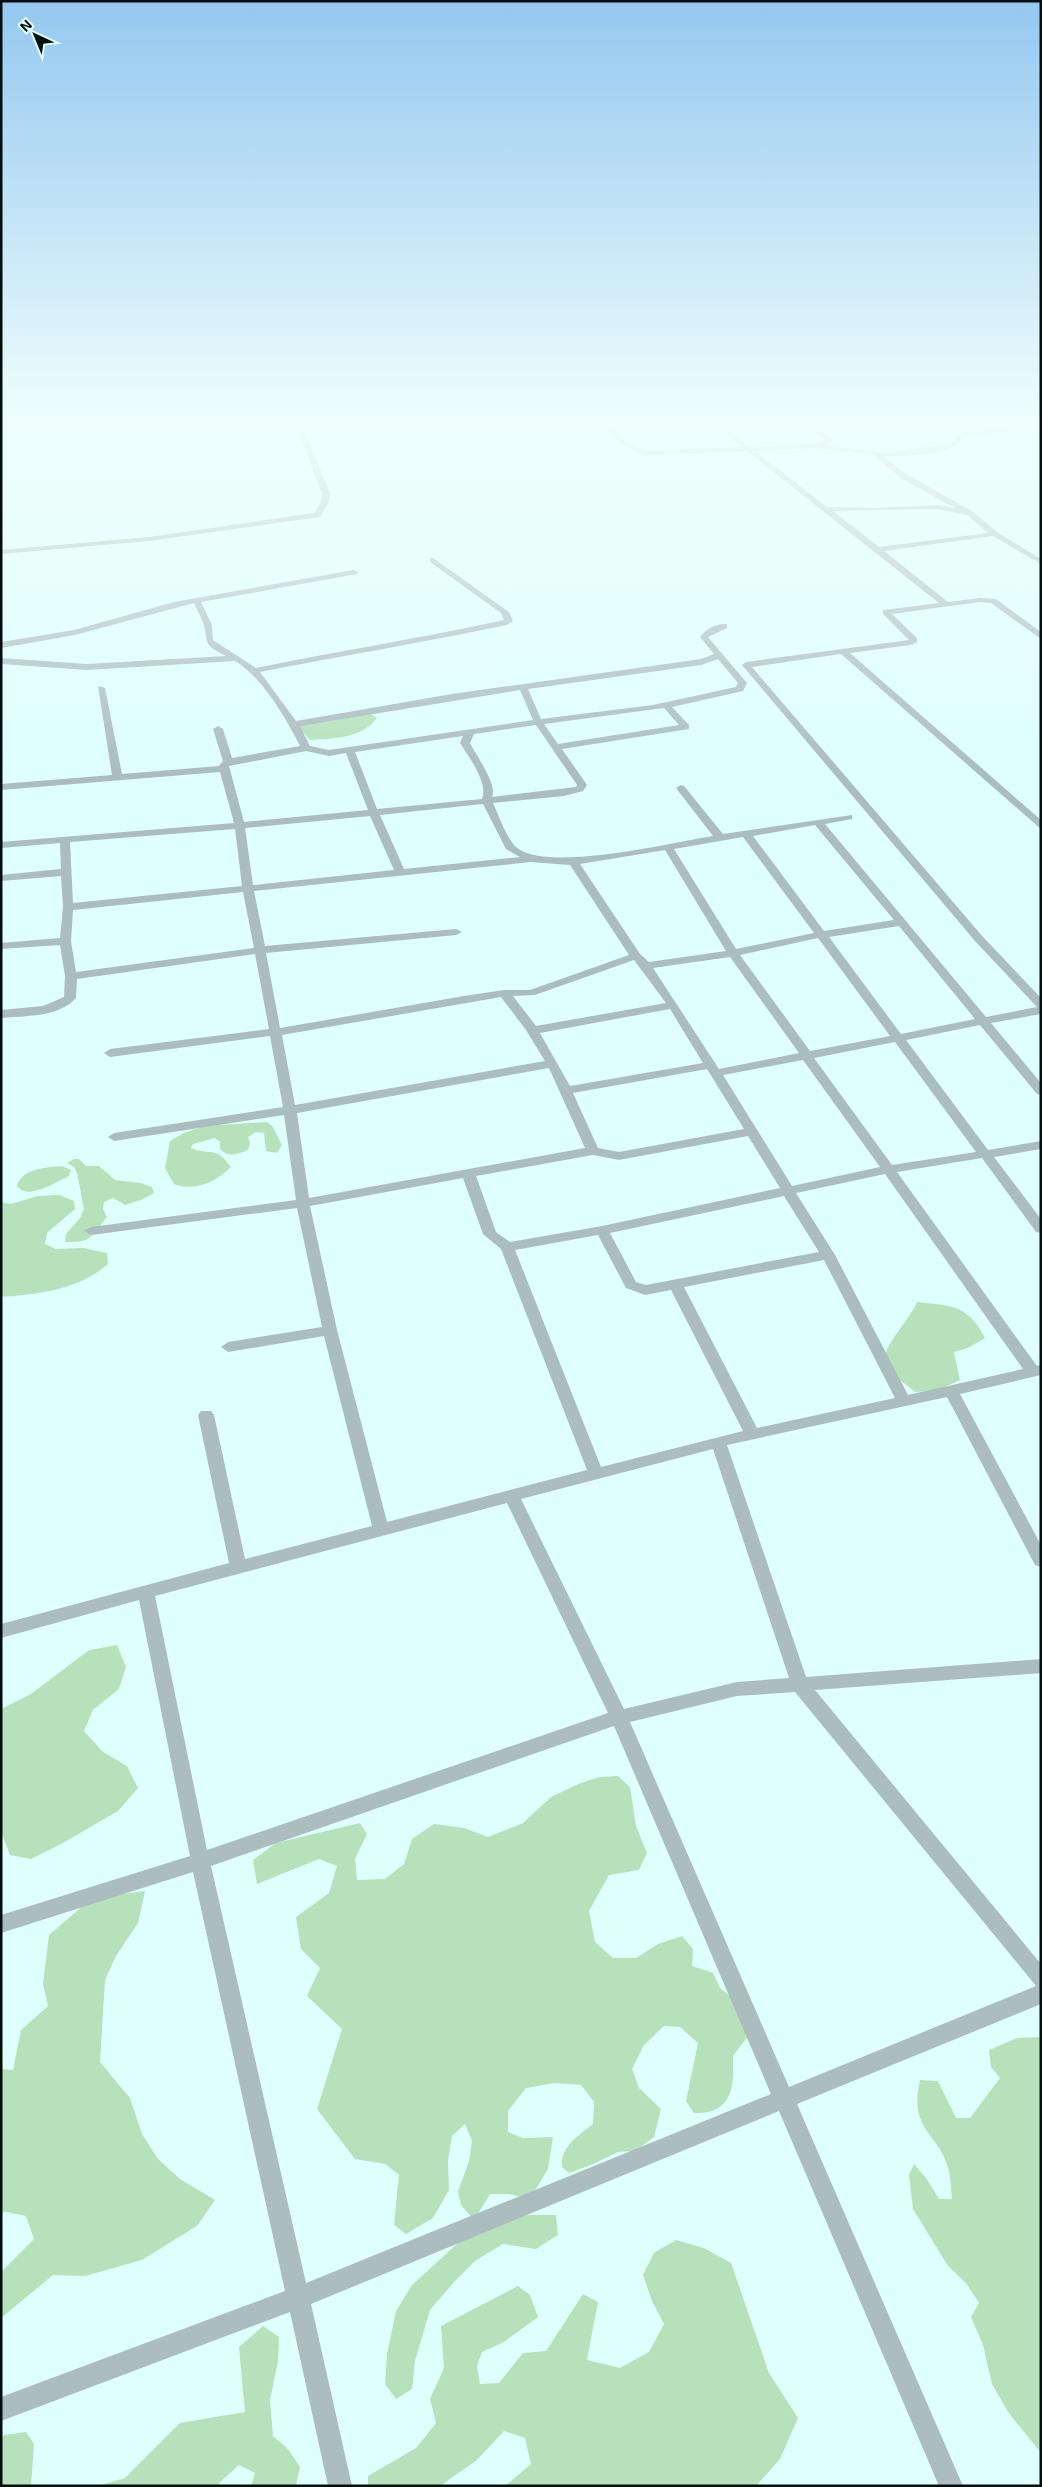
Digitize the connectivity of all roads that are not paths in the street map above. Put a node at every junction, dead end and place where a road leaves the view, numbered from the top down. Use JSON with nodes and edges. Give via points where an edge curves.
{"nodes":[{"id":1,"x":147,"y":539,"type":"edge"},
{"id":2,"x":863,"y":539,"type":"edge"},
{"id":3,"x":957,"y":539,"type":"edge"},
{"id":4,"x":1002,"y":539,"type":"edge"},
{"id":5,"x":877,"y":550,"type":"junction"},
{"id":6,"x":1,"y":552,"type":"edge"},
{"id":7,"x":433,"y":560,"type":"dead end"},
{"id":8,"x":1041,"y":562,"type":"edge"},
{"id":9,"x":354,"y":572,"type":"dead end"},
{"id":10,"x":197,"y":601,"type":"junction"},
{"id":11,"x":946,"y":604,"type":"junction"},
{"id":12,"x":724,"y":626,"type":"dead end"},
{"id":13,"x":1041,"y":636,"type":"edge"},
{"id":14,"x":1,"y":645,"type":"edge"},
{"id":15,"x":843,"y":652,"type":"junction"},
{"id":16,"x":719,"y":655,"type":"junction"},
{"id":17,"x":236,"y":658,"type":"junction"},
{"id":18,"x":1,"y":661,"type":"edge"},
{"id":19,"x":746,"y":665,"type":"junction"},
{"id":20,"x":729,"y":666,"type":"junction"},
{"id":21,"x":254,"y":671,"type":"junction"},
{"id":22,"x":523,"y":687,"type":"junction"},
{"id":23,"x":101,"y":688,"type":"dead end"},
{"id":24,"x":666,"y":705,"type":"junction"},
{"id":25,"x":538,"y":722,"type":"junction"},
{"id":26,"x":294,"y":724,"type":"junction"},
{"id":27,"x":218,"y":729,"type":"dead end"},
{"id":28,"x":469,"y":734,"type":"junction"},
{"id":29,"x":556,"y":747,"type":"junction"},
{"id":30,"x":306,"y":748,"type":"junction"},
{"id":31,"x":350,"y":751,"type":"junction"},
{"id":32,"x":226,"y":765,"type":"junction"},
{"id":33,"x":118,"y":779,"type":"junction"},
{"id":34,"x":1,"y":787,"type":"edge"},
{"id":35,"x":681,"y":788,"type":"dead end"},
{"id":36,"x":486,"y":800,"type":"junction"},
{"id":37,"x":374,"y":814,"type":"junction"},
{"id":38,"x":848,"y":817,"type":"dead end"},
{"id":39,"x":818,"y":822,"type":"junction"},
{"id":40,"x":240,"y":826,"type":"junction"},
{"id":41,"x":1041,"y":826,"type":"edge"},
{"id":42,"x":746,"y":834,"type":"junction"},
{"id":43,"x":720,"y":838,"type":"junction"},
{"id":44,"x":65,"y":841,"type":"junction"},
{"id":45,"x":1,"y":845,"type":"edge"},
{"id":46,"x":510,"y":847,"type":"junction"},
{"id":47,"x":668,"y":847,"type":"junction"},
{"id":48,"x":531,"y":859,"type":"junction"},
{"id":49,"x":502,"y":862,"type":"junction"},
{"id":50,"x":573,"y":862,"type":"junction"},
{"id":51,"x":67,"y":872,"type":"junction"},
{"id":52,"x":401,"y":873,"type":"junction"},
{"id":53,"x":1,"y":878,"type":"edge"},
{"id":54,"x":248,"y":888,"type":"junction"},
{"id":55,"x":68,"y":908,"type":"junction"},
{"id":56,"x":899,"y":923,"type":"junction"},
{"id":57,"x":456,"y":932,"type":"dead end"},
{"id":58,"x":819,"y":935,"type":"junction"},
{"id":59,"x":65,"y":941,"type":"junction"},
{"id":60,"x":1,"y":946,"type":"edge"},
{"id":61,"x":261,"y":950,"type":"junction"},
{"id":62,"x":733,"y":954,"type":"junction"},
{"id":63,"x":636,"y":956,"type":"junction"},
{"id":64,"x":646,"y":966,"type":"junction"},
{"id":65,"x":71,"y":976,"type":"junction"},
{"id":66,"x":504,"y":993,"type":"junction"},
{"id":67,"x":673,"y":1005,"type":"junction"},
{"id":68,"x":1041,"y":1005,"type":"edge"},
{"id":69,"x":1041,"y":1010,"type":"edge"},
{"id":70,"x":1,"y":1014,"type":"edge"},
{"id":71,"x":982,"y":1021,"type":"junction"},
{"id":72,"x":534,"y":1030,"type":"junction"},
{"id":73,"x":276,"y":1032,"type":"junction"},
{"id":74,"x":896,"y":1038,"type":"junction"},
{"id":75,"x":110,"y":1053,"type":"dead end"},
{"id":76,"x":806,"y":1056,"type":"junction"},
{"id":77,"x":551,"y":1064,"type":"junction"},
{"id":78,"x":714,"y":1069,"type":"junction"},
{"id":79,"x":567,"y":1090,"type":"junction"},
{"id":80,"x":1041,"y":1091,"type":"edge"},
{"id":81,"x":290,"y":1110,"type":"junction"},
{"id":82,"x":750,"y":1132,"type":"junction"},
{"id":83,"x":114,"y":1137,"type":"dead end"},
{"id":84,"x":1041,"y":1145,"type":"edge"},
{"id":85,"x":593,"y":1152,"type":"junction"},
{"id":86,"x":984,"y":1154,"type":"junction"},
{"id":87,"x":886,"y":1170,"type":"junction"},
{"id":88,"x":468,"y":1173,"type":"junction"},
{"id":89,"x":787,"y":1191,"type":"junction"},
{"id":90,"x":303,"y":1203,"type":"junction"},
{"id":91,"x":1041,"y":1229,"type":"edge"},
{"id":92,"x":602,"y":1230,"type":"junction"},
{"id":93,"x":91,"y":1231,"type":"dead end"},
{"id":94,"x":507,"y":1247,"type":"junction"},
{"id":95,"x":828,"y":1256,"type":"junction"},
{"id":96,"x":676,"y":1286,"type":"junction"},
{"id":97,"x":330,"y":1330,"type":"junction"},
{"id":98,"x":228,"y":1347,"type":"dead end"},
{"id":99,"x":1037,"y":1371,"type":"edge"},
{"id":100,"x":952,"y":1391,"type":"junction"},
{"id":101,"x":904,"y":1401,"type":"junction"},
{"id":102,"x":206,"y":1415,"type":"dead end"},
{"id":103,"x":753,"y":1434,"type":"junction"},
{"id":104,"x":718,"y":1442,"type":"junction"},
{"id":105,"x":596,"y":1473,"type":"junction"},
{"id":106,"x":512,"y":1496,"type":"junction"},
{"id":107,"x":381,"y":1529,"type":"junction"},
{"id":108,"x":1041,"y":1560,"type":"edge"},
{"id":109,"x":238,"y":1567,"type":"junction"},
{"id":110,"x":146,"y":1591,"type":"junction"},
{"id":111,"x":1,"y":1631,"type":"edge"},
{"id":112,"x":1038,"y":1669,"type":"edge"},
{"id":113,"x":800,"y":1685,"type":"junction"},
{"id":114,"x":619,"y":1717,"type":"junction"},
{"id":115,"x":200,"y":1862,"type":"junction"},
{"id":116,"x":1,"y":1924,"type":"edge"},
{"id":117,"x":1041,"y":1979,"type":"edge"},
{"id":118,"x":1041,"y":1994,"type":"edge"},
{"id":119,"x":784,"y":2097,"type":"junction"},
{"id":120,"x":297,"y":2298,"type":"junction"},
{"id":121,"x":1,"y":2409,"type":"edge"},
{"id":122,"x":340,"y":2486,"type":"edge"},
{"id":123,"x":951,"y":2486,"type":"edge"}],
"edges":[{"from":1,"to":6,"type":"street"},
{"from":2,"to":5,"type":"street"},
{"from":3,"to":5,"type":"street"},
{"from":4,"to":8,"type":"street"},
{"from":5,"to":11,"type":"street"},
{"from":7,"to":21,"type":"street","via":[[504,612],[509,621]]},
{"from":9,"to":10,"type":"street"},
{"from":10,"to":14,"type":"street","via":[[174,604],[75,632]]},
{"from":10,"to":17,"type":"street","via":[[208,625],[209,640]]},
{"from":11,"to":13,"type":"street","via":[[994,601]]},
{"from":11,"to":15,"type":"street","via":[[886,612],[914,640],[911,642]]},
{"from":12,"to":16,"type":"street","via":[[704,637]]},
{"from":15,"to":19,"type":"street"},
{"from":15,"to":41,"type":"street"},
{"from":16,"to":20,"type":"street"},
{"from":16,"to":22,"type":"street","via":[[701,662]]},
{"from":17,"to":18,"type":"street","via":[[87,667]]},
{"from":17,"to":21,"type":"street"},
{"from":19,"to":20,"type":"street"},
{"from":19,"to":68,"type":"street","via":[[979,939]]},
{"from":20,"to":24,"type":"street","via":[[743,684],[740,689]]},
{"from":21,"to":26,"type":"street"},
{"from":22,"to":25,"type":"street"},
{"from":22,"to":26,"type":"street"},
{"from":23,"to":33,"type":"street"},
{"from":24,"to":25,"type":"street"},
{"from":24,"to":29,"type":"street","via":[[686,727]]},
{"from":25,"to":28,"type":"street"},
{"from":25,"to":29,"type":"street"},
{"from":26,"to":30,"type":"street"},
{"from":27,"to":32,"type":"street"},
{"from":28,"to":31,"type":"street"},
{"from":28,"to":36,"type":"street","via":[[465,743],[486,781],[489,794]]},
{"from":29,"to":36,"type":"street","via":[[582,785],[580,789]]},
{"from":30,"to":31,"type":"street","via":[[329,753]]},
{"from":30,"to":32,"type":"street"},
{"from":31,"to":37,"type":"street"},
{"from":32,"to":33,"type":"street"},
{"from":32,"to":40,"type":"street"},
{"from":33,"to":34,"type":"street"},
{"from":35,"to":43,"type":"street"},
{"from":36,"to":37,"type":"street"},
{"from":36,"to":46,"type":"street"},
{"from":37,"to":40,"type":"street"},
{"from":37,"to":52,"type":"street"},
{"from":38,"to":39,"type":"street"},
{"from":39,"to":42,"type":"street"},
{"from":39,"to":56,"type":"street"},
{"from":40,"to":44,"type":"street"},
{"from":40,"to":54,"type":"street"},
{"from":42,"to":43,"type":"street"},
{"from":42,"to":58,"type":"street"},
{"from":43,"to":47,"type":"street"},
{"from":44,"to":45,"type":"street"},
{"from":44,"to":51,"type":"street"},
{"from":46,"to":48,"type":"street"},
{"from":46,"to":49,"type":"street"},
{"from":47,"to":50,"type":"street"},
{"from":47,"to":62,"type":"street"},
{"from":48,"to":49,"type":"street"},
{"from":48,"to":50,"type":"street"},
{"from":49,"to":52,"type":"street"},
{"from":50,"to":63,"type":"street"},
{"from":51,"to":53,"type":"street"},
{"from":51,"to":55,"type":"street"},
{"from":52,"to":54,"type":"street"},
{"from":54,"to":55,"type":"street"},
{"from":54,"to":61,"type":"street"},
{"from":55,"to":59,"type":"street"},
{"from":56,"to":58,"type":"street"},
{"from":56,"to":71,"type":"street"},
{"from":57,"to":61,"type":"street"},
{"from":58,"to":62,"type":"street"},
{"from":58,"to":74,"type":"street"},
{"from":59,"to":60,"type":"street"},
{"from":59,"to":65,"type":"street"},
{"from":61,"to":65,"type":"street"},
{"from":61,"to":73,"type":"street"},
{"from":62,"to":64,"type":"street"},
{"from":62,"to":76,"type":"street"},
{"from":63,"to":64,"type":"street"},
{"from":63,"to":66,"type":"street","via":[[531,993]]},
{"from":64,"to":67,"type":"street"},
{"from":65,"to":70,"type":"street","via":[[70,998],[61,1005]]},
{"from":66,"to":72,"type":"street"},
{"from":66,"to":73,"type":"street"},
{"from":67,"to":72,"type":"street"},
{"from":67,"to":78,"type":"street"},
{"from":69,"to":71,"type":"street"},
{"from":71,"to":74,"type":"street"},
{"from":71,"to":80,"type":"street"},
{"from":72,"to":77,"type":"street"},
{"from":73,"to":75,"type":"street"},
{"from":73,"to":81,"type":"street"},
{"from":74,"to":76,"type":"street"},
{"from":74,"to":86,"type":"street"},
{"from":76,"to":78,"type":"street"},
{"from":76,"to":87,"type":"street"},
{"from":77,"to":79,"type":"street"},
{"from":77,"to":81,"type":"street"},
{"from":78,"to":79,"type":"street"},
{"from":78,"to":82,"type":"street"},
{"from":79,"to":85,"type":"street"},
{"from":81,"to":83,"type":"street"},
{"from":81,"to":90,"type":"street"},
{"from":82,"to":85,"type":"street","via":[[619,1156]]},
{"from":82,"to":89,"type":"street"},
{"from":84,"to":86,"type":"street"},
{"from":85,"to":88,"type":"street"},
{"from":86,"to":87,"type":"street"},
{"from":86,"to":91,"type":"street"},
{"from":87,"to":89,"type":"street"},
{"from":87,"to":99,"type":"street"},
{"from":88,"to":90,"type":"street"},
{"from":88,"to":94,"type":"street","via":[[490,1234]]},
{"from":89,"to":92,"type":"street"},
{"from":89,"to":95,"type":"street"},
{"from":90,"to":93,"type":"street"},
{"from":90,"to":97,"type":"street"},
{"from":92,"to":94,"type":"street"},
{"from":92,"to":96,"type":"street","via":[[631,1285],[645,1290]]},
{"from":94,"to":105,"type":"street"},
{"from":95,"to":96,"type":"street"},
{"from":95,"to":101,"type":"street"},
{"from":96,"to":103,"type":"street"},
{"from":97,"to":98,"type":"street"},
{"from":97,"to":107,"type":"street"},
{"from":99,"to":100,"type":"street"},
{"from":100,"to":101,"type":"street"},
{"from":100,"to":108,"type":"street"},
{"from":101,"to":103,"type":"street"},
{"from":102,"to":109,"type":"street"},
{"from":103,"to":104,"type":"street"},
{"from":104,"to":105,"type":"street"},
{"from":104,"to":113,"type":"street"},
{"from":105,"to":106,"type":"street"},
{"from":106,"to":107,"type":"street"},
{"from":106,"to":114,"type":"street"},
{"from":107,"to":109,"type":"street"},
{"from":109,"to":110,"type":"street"},
{"from":110,"to":111,"type":"street"},
{"from":110,"to":115,"type":"street"},
{"from":112,"to":113,"type":"street"},
{"from":113,"to":114,"type":"street","via":[[737,1689]]},
{"from":113,"to":117,"type":"street"},
{"from":114,"to":115,"type":"street"},
{"from":114,"to":119,"type":"street"},
{"from":115,"to":116,"type":"street"},
{"from":115,"to":120,"type":"street"},
{"from":118,"to":119,"type":"street"},
{"from":119,"to":120,"type":"street"},
{"from":119,"to":123,"type":"street"},
{"from":120,"to":121,"type":"street"},
{"from":120,"to":122,"type":"street"}]}
